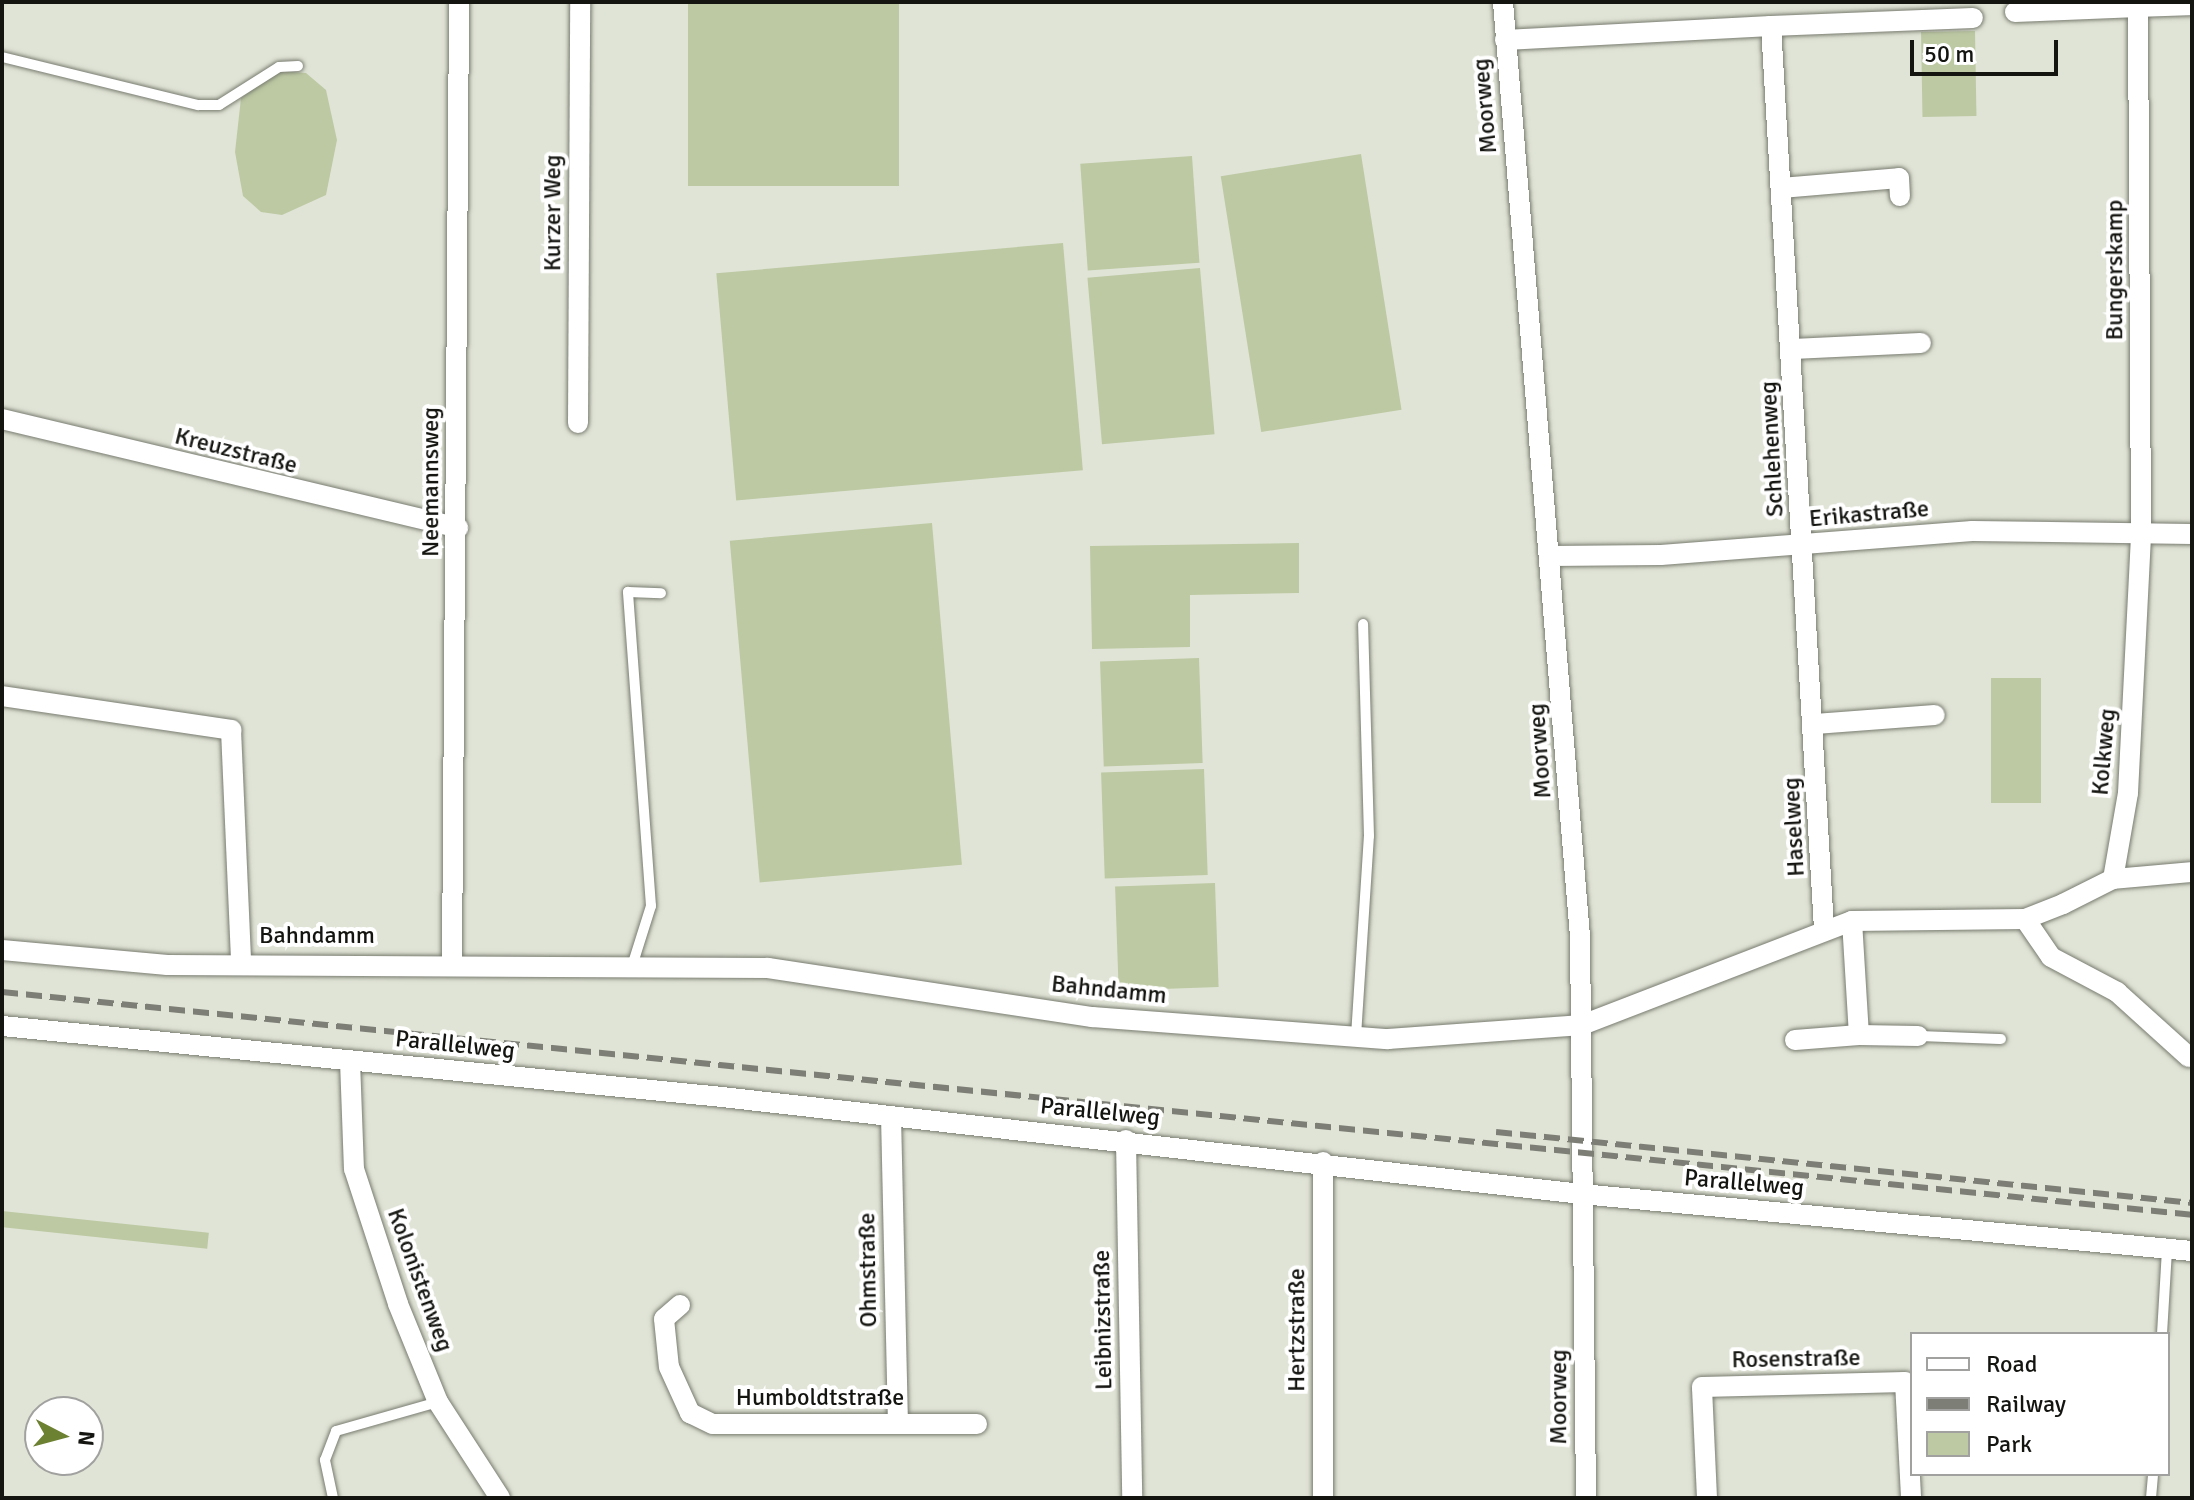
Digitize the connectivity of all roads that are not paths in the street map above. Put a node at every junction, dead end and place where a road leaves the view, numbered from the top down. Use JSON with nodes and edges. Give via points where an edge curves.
{"nodes":[{"id":1,"x":459,"y":2,"type":"edge"},
{"id":2,"x":580,"y":2,"type":"edge"},
{"id":3,"x":1503,"y":2,"type":"edge"},
{"id":4,"x":2192,"y":5,"type":"edge"},
{"id":5,"x":2138,"y":7,"type":"junction"},
{"id":6,"x":2015,"y":12,"type":"dead end"},
{"id":7,"x":1973,"y":18,"type":"dead end"},
{"id":8,"x":1771,"y":26,"type":"junction"},
{"id":9,"x":1505,"y":40,"type":"junction"},
{"id":10,"x":2,"y":57,"type":"edge"},
{"id":11,"x":298,"y":66,"type":"dead end"},
{"id":12,"x":1781,"y":188,"type":"junction"},
{"id":13,"x":1900,"y":196,"type":"dead end"},
{"id":14,"x":1921,"y":343,"type":"dead end"},
{"id":15,"x":1792,"y":349,"type":"junction"},
{"id":16,"x":2,"y":419,"type":"edge"},
{"id":17,"x":578,"y":423,"type":"dead end"},
{"id":18,"x":458,"y":528,"type":"junction"},
{"id":19,"x":2141,"y":532,"type":"junction"},
{"id":20,"x":2192,"y":534,"type":"edge"},
{"id":21,"x":1804,"y":546,"type":"junction"},
{"id":22,"x":1551,"y":556,"type":"junction"},
{"id":23,"x":661,"y":593,"type":"dead end"},
{"id":24,"x":1363,"y":624,"type":"dead end"},
{"id":25,"x":2,"y":696,"type":"edge"},
{"id":26,"x":1935,"y":715,"type":"dead end"},
{"id":27,"x":1815,"y":724,"type":"junction"},
{"id":28,"x":2192,"y":872,"type":"edge"},
{"id":29,"x":2113,"y":879,"type":"junction"},
{"id":30,"x":2025,"y":919,"type":"junction"},
{"id":31,"x":1852,"y":921,"type":"junction"},
{"id":32,"x":1824,"y":928,"type":"junction"},
{"id":33,"x":2,"y":950,"type":"edge"},
{"id":34,"x":241,"y":961,"type":"junction"},
{"id":35,"x":452,"y":963,"type":"junction"},
{"id":36,"x":633,"y":963,"type":"junction"},
{"id":37,"x":1582,"y":1025,"type":"junction"},
{"id":38,"x":2,"y":1026,"type":"edge"},
{"id":39,"x":1859,"y":1035,"type":"junction"},
{"id":40,"x":1356,"y":1036,"type":"junction"},
{"id":41,"x":1918,"y":1036,"type":"joint"},
{"id":42,"x":2001,"y":1039,"type":"dead end"},
{"id":43,"x":1795,"y":1040,"type":"dead end"},
{"id":44,"x":2189,"y":1057,"type":"dead end"},
{"id":45,"x":350,"y":1061,"type":"junction"},
{"id":46,"x":891,"y":1116,"type":"junction"},
{"id":47,"x":1126,"y":1140,"type":"junction"},
{"id":48,"x":1323,"y":1162,"type":"junction"},
{"id":49,"x":1581,"y":1194,"type":"junction"},
{"id":50,"x":2167,"y":1249,"type":"junction"},
{"id":51,"x":2192,"y":1251,"type":"edge"},
{"id":52,"x":680,"y":1305,"type":"dead end"},
{"id":53,"x":2162,"y":1332,"type":"edge"},
{"id":54,"x":438,"y":1402,"type":"junction"},
{"id":55,"x":898,"y":1423,"type":"junction"},
{"id":56,"x":977,"y":1424,"type":"dead end"},
{"id":57,"x":2153,"y":1476,"type":"edge"},
{"id":58,"x":333,"y":1498,"type":"edge"},
{"id":59,"x":500,"y":1498,"type":"edge"},
{"id":60,"x":1132,"y":1498,"type":"edge"},
{"id":61,"x":1323,"y":1498,"type":"edge"},
{"id":62,"x":1586,"y":1498,"type":"edge"},
{"id":63,"x":1707,"y":1498,"type":"edge"},
{"id":64,"x":1911,"y":1498,"type":"edge"},
{"id":65,"x":2151,"y":1498,"type":"edge"}],
"edges":[{"from":1,"to":18,"type":"street","name":"Neemannsweg"},
{"from":2,"to":17,"type":"street","name":"Kurzer Weg"},
{"from":3,"to":9,"type":"street","name":"Moorweg"},
{"from":4,"to":5,"type":"street"},
{"from":5,"to":6,"type":"street"},
{"from":5,"to":19,"type":"street","name":"Bungerskamp"},
{"from":7,"to":8,"type":"street"},
{"from":8,"to":9,"type":"street"},
{"from":8,"to":12,"type":"street","name":"Schlehenweg"},
{"from":9,"to":22,"type":"street","name":"Moorweg"},
{"from":10,"to":11,"type":"lane","via":[[198,105],[219,105],[279,67]]},
{"from":12,"to":13,"type":"street","via":[[1899,178]]},
{"from":12,"to":15,"type":"street","name":"Schlehenweg"},
{"from":14,"to":15,"type":"street","name":"Schlehenweg"},
{"from":15,"to":21,"type":"street","name":"Schlehenweg"},
{"from":16,"to":18,"type":"street","name":"Kreuzstraße"},
{"from":18,"to":35,"type":"street","name":"Neemannsweg"},
{"from":19,"to":20,"type":"street","name":"Erikastraße"},
{"from":19,"to":21,"type":"street","name":"Erikastraße","via":[[1972,531]]},
{"from":19,"to":29,"type":"street","name":"Kolkweg","via":[[2128,793]]},
{"from":21,"to":22,"type":"street","name":"Erikastraße"},
{"from":21,"to":27,"type":"street","name":"Haselweg"},
{"from":22,"to":37,"type":"street","name":"Moorweg"},
{"from":23,"to":36,"type":"lane","via":[[628,592],[651,906]]},
{"from":24,"to":40,"type":"lane","via":[[1369,836]]},
{"from":25,"to":34,"type":"street","via":[[231,730]]},
{"from":26,"to":27,"type":"street"},
{"from":27,"to":32,"type":"street","name":"Haselweg"},
{"from":28,"to":29,"type":"street"},
{"from":29,"to":30,"type":"street"},
{"from":30,"to":31,"type":"street"},
{"from":30,"to":44,"type":"street","via":[[2051,957],[2117,992]]},
{"from":31,"to":32,"type":"street"},
{"from":31,"to":39,"type":"street"},
{"from":32,"to":37,"type":"street"},
{"from":33,"to":34,"type":"street","name":"Bahndamm","via":[[167,965]]},
{"from":34,"to":35,"type":"street","name":"Bahndamm"},
{"from":35,"to":36,"type":"street","name":"Bahndamm"},
{"from":36,"to":40,"type":"street","name":"Bahndamm","via":[[768,968],[1092,1017]]},
{"from":37,"to":40,"type":"street","name":"Bahndamm"},
{"from":37,"to":49,"type":"street","name":"Moorweg"},
{"from":38,"to":45,"type":"street","name":"Parallelweg"},
{"from":39,"to":41,"type":"street"},
{"from":39,"to":43,"type":"street"},
{"from":41,"to":42,"type":"lane"},
{"from":45,"to":46,"type":"street","name":"Parallelweg"},
{"from":45,"to":54,"type":"street","name":"Kolonistenweg","via":[[354,1169]]},
{"from":46,"to":47,"type":"street","name":"Parallelweg"},
{"from":46,"to":55,"type":"street","name":"Ohmstraße"},
{"from":47,"to":48,"type":"street","name":"Parallelweg"},
{"from":47,"to":60,"type":"street","name":"Leibnizstraße"},
{"from":48,"to":49,"type":"street","name":"Parallelweg"},
{"from":48,"to":61,"type":"street","name":"Hertzstraße"},
{"from":49,"to":50,"type":"street","name":"Parallelweg"},
{"from":49,"to":62,"type":"street","name":"Moorweg"},
{"from":50,"to":51,"type":"street","name":"Parallelweg"},
{"from":50,"to":53,"type":"lane"},
{"from":52,"to":55,"type":"street","name":"Humboldtstraße","via":[[664,1319],[669,1367],[690,1413],[713,1424]]},
{"from":54,"to":58,"type":"lane","via":[[336,1431],[325,1460]]},
{"from":54,"to":59,"type":"street","name":"Kolonistenweg"},
{"from":55,"to":56,"type":"street","name":"Humboldtstraße"},
{"from":57,"to":65,"type":"lane"},
{"from":63,"to":64,"type":"street","name":"Rosenstraße","via":[[1702,1387],[1905,1382]]}]}
